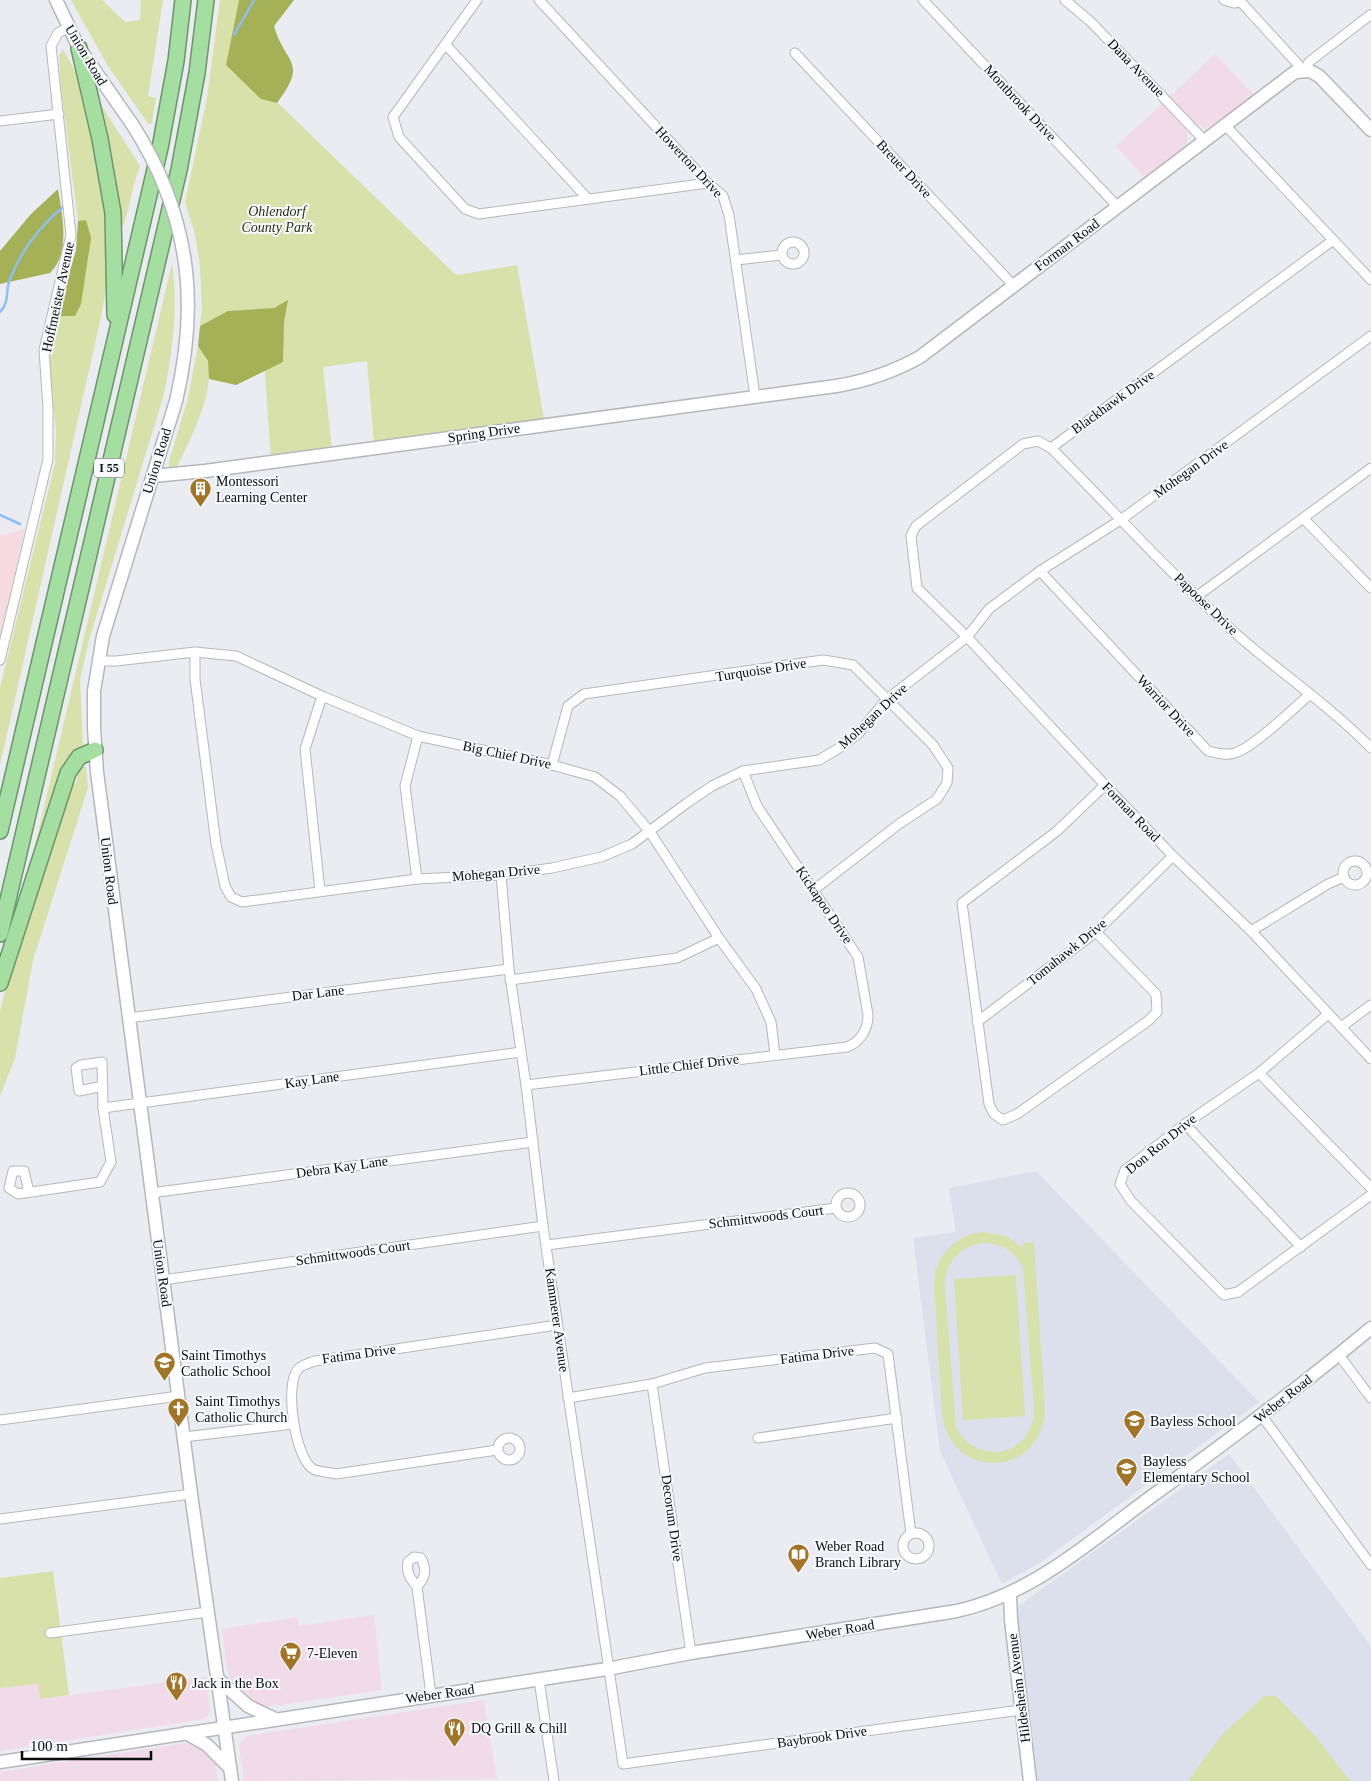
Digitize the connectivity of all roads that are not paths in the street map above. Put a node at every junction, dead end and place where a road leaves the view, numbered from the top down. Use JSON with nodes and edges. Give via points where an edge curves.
{"nodes":[{"id":1,"x":56,"y":0,"type":"edge"},
{"id":2,"x":183,"y":0,"type":"edge"},
{"id":3,"x":206,"y":0,"type":"edge"},
{"id":4,"x":477,"y":0,"type":"edge"},
{"id":5,"x":539,"y":0,"type":"edge"},
{"id":6,"x":923,"y":0,"type":"edge"},
{"id":7,"x":1065,"y":0,"type":"edge"},
{"id":8,"x":1224,"y":0,"type":"edge"},
{"id":9,"x":1241,"y":1,"type":"edge"},
{"id":10,"x":1370,"y":15,"type":"dead end"},
{"id":11,"x":69,"y":27,"type":"junction"},
{"id":12,"x":446,"y":45,"type":"junction"},
{"id":13,"x":79,"y":48,"type":"junction"},
{"id":14,"x":794,"y":53,"type":"dead end"},
{"id":15,"x":1304,"y":70,"type":"junction"},
{"id":16,"x":59,"y":114,"type":"junction"},
{"id":17,"x":0,"y":120,"type":"edge"},
{"id":18,"x":1224,"y":124,"type":"junction"},
{"id":19,"x":1371,"y":130,"type":"edge"},
{"id":20,"x":1204,"y":140,"type":"junction"},
{"id":21,"x":708,"y":183,"type":"junction"},
{"id":22,"x":588,"y":199,"type":"junction"},
{"id":23,"x":1117,"y":206,"type":"junction"},
{"id":24,"x":1332,"y":241,"type":"junction"},
{"id":25,"x":781,"y":256,"type":"dead end"},
{"id":26,"x":736,"y":260,"type":"junction"},
{"id":27,"x":1371,"y":280,"type":"edge"},
{"id":28,"x":1014,"y":286,"type":"junction"},
{"id":29,"x":1371,"y":336,"type":"edge"},
{"id":30,"x":115,"y":340,"type":"junction"},
{"id":31,"x":815,"y":388,"type":"joint"},
{"id":32,"x":756,"y":396,"type":"junction"},
{"id":33,"x":1051,"y":448,"type":"junction"},
{"id":34,"x":1371,"y":468,"type":"edge"},
{"id":35,"x":153,"y":476,"type":"junction"},
{"id":36,"x":1303,"y":518,"type":"junction"},
{"id":37,"x":1122,"y":519,"type":"junction"},
{"id":38,"x":1040,"y":572,"type":"junction"},
{"id":39,"x":1371,"y":588,"type":"edge"},
{"id":40,"x":1196,"y":597,"type":"junction"},
{"id":41,"x":967,"y":637,"type":"junction"},
{"id":42,"x":195,"y":652,"type":"junction"},
{"id":43,"x":0,"y":660,"type":"edge"},
{"id":44,"x":98,"y":660,"type":"junction"},
{"id":45,"x":1310,"y":694,"type":"junction"},
{"id":46,"x":322,"y":696,"type":"junction"},
{"id":47,"x":886,"y":700,"type":"junction"},
{"id":48,"x":418,"y":736,"type":"junction"},
{"id":49,"x":1371,"y":748,"type":"edge"},
{"id":50,"x":95,"y":750,"type":"junction"},
{"id":51,"x":552,"y":765,"type":"junction"},
{"id":52,"x":743,"y":772,"type":"junction"},
{"id":53,"x":1105,"y":785,"type":"junction"},
{"id":54,"x":0,"y":831,"type":"edge"},
{"id":55,"x":650,"y":832,"type":"junction"},
{"id":56,"x":1173,"y":856,"type":"junction"},
{"id":57,"x":501,"y":875,"type":"junction"},
{"id":58,"x":1344,"y":877,"type":"dead end"},
{"id":59,"x":417,"y":879,"type":"junction"},
{"id":60,"x":815,"y":890,"type":"junction"},
{"id":61,"x":320,"y":891,"type":"junction"},
{"id":62,"x":1251,"y":931,"type":"junction"},
{"id":63,"x":1096,"y":932,"type":"junction"},
{"id":64,"x":0,"y":934,"type":"edge"},
{"id":65,"x":719,"y":938,"type":"junction"},
{"id":66,"x":509,"y":968,"type":"junction"},
{"id":67,"x":510,"y":980,"type":"junction"},
{"id":68,"x":0,"y":983,"type":"edge"},
{"id":69,"x":1371,"y":1005,"type":"edge"},
{"id":70,"x":1328,"y":1015,"type":"junction"},
{"id":71,"x":128,"y":1018,"type":"junction"},
{"id":72,"x":977,"y":1022,"type":"junction"},
{"id":73,"x":1341,"y":1027,"type":"junction"},
{"id":74,"x":852,"y":1045,"type":"joint"},
{"id":75,"x":521,"y":1052,"type":"junction"},
{"id":76,"x":775,"y":1055,"type":"junction"},
{"id":77,"x":1371,"y":1059,"type":"edge"},
{"id":78,"x":1259,"y":1074,"type":"junction"},
{"id":79,"x":526,"y":1085,"type":"junction"},
{"id":80,"x":103,"y":1086,"type":"dead end"},
{"id":81,"x":139,"y":1103,"type":"junction"},
{"id":82,"x":103,"y":1108,"type":"junction"},
{"id":83,"x":1185,"y":1124,"type":"junction"},
{"id":84,"x":533,"y":1142,"type":"junction"},
{"id":85,"x":1371,"y":1188,"type":"edge"},
{"id":86,"x":29,"y":1192,"type":"dead end"},
{"id":87,"x":151,"y":1193,"type":"junction"},
{"id":88,"x":1371,"y":1195,"type":"edge"},
{"id":89,"x":836,"y":1208,"type":"dead end"},
{"id":90,"x":543,"y":1226,"type":"junction"},
{"id":91,"x":547,"y":1244,"type":"junction"},
{"id":92,"x":1301,"y":1247,"type":"junction"},
{"id":93,"x":163,"y":1280,"type":"junction"},
{"id":94,"x":557,"y":1325,"type":"junction"},
{"id":95,"x":1371,"y":1328,"type":"edge"},
{"id":96,"x":1339,"y":1355,"type":"junction"},
{"id":97,"x":652,"y":1384,"type":"junction"},
{"id":98,"x":178,"y":1396,"type":"junction"},
{"id":99,"x":568,"y":1398,"type":"junction"},
{"id":100,"x":1371,"y":1398,"type":"edge"},
{"id":101,"x":1262,"y":1416,"type":"junction"},
{"id":102,"x":897,"y":1418,"type":"junction"},
{"id":103,"x":0,"y":1420,"type":"edge"},
{"id":104,"x":293,"y":1424,"type":"junction"},
{"id":105,"x":184,"y":1437,"type":"junction"},
{"id":106,"x":758,"y":1438,"type":"dead end"},
{"id":107,"x":497,"y":1450,"type":"dead end"},
{"id":108,"x":191,"y":1494,"type":"junction"},
{"id":109,"x":0,"y":1520,"type":"edge"},
{"id":110,"x":912,"y":1534,"type":"dead end"},
{"id":111,"x":1371,"y":1565,"type":"edge"},
{"id":112,"x":417,"y":1587,"type":"dead end"},
{"id":113,"x":1010,"y":1595,"type":"junction"},
{"id":114,"x":208,"y":1612,"type":"junction"},
{"id":115,"x":50,"y":1633,"type":"dead end"},
{"id":116,"x":691,"y":1653,"type":"junction"},
{"id":117,"x":607,"y":1669,"type":"junction"},
{"id":118,"x":218,"y":1679,"type":"junction"},
{"id":119,"x":539,"y":1680,"type":"junction"},
{"id":120,"x":432,"y":1695,"type":"junction"},
{"id":121,"x":1021,"y":1710,"type":"junction"},
{"id":122,"x":275,"y":1719,"type":"junction"},
{"id":123,"x":224,"y":1727,"type":"junction"},
{"id":124,"x":186,"y":1733,"type":"junction"},
{"id":125,"x":0,"y":1762,"type":"edge"},
{"id":126,"x":623,"y":1764,"type":"joint"},
{"id":127,"x":231,"y":1774,"type":"edge"},
{"id":128,"x":554,"y":1781,"type":"edge"},
{"id":129,"x":1030,"y":1781,"type":"edge"}],
"edges":[{"from":1,"to":11,"type":"main road","name":"Union Road"},
{"from":2,"to":30,"type":"highway","number":"I 55","via":[[168,108]]},
{"from":3,"to":64,"type":"highway","number":"I 55","via":[[197,74],[179,170]]},
{"from":4,"to":12,"type":"street"},
{"from":5,"to":21,"type":"street","name":"Howerton Drive"},
{"from":6,"to":23,"type":"street","name":"Montbrook Drive"},
{"from":7,"to":20,"type":"street","name":"Dana Avenue","via":[[1091,22]]},
{"from":8,"to":9,"type":"street"},
{"from":9,"to":15,"type":"street"},
{"from":10,"to":15,"type":"street","via":[[1309,62]]},
{"from":11,"to":13,"type":"main road","name":"Union Road"},
{"from":11,"to":16,"type":"street","name":"Hoffmeister Avenue","via":[[58,33],[51,46]]},
{"from":12,"to":22,"type":"street"},
{"from":12,"to":22,"type":"street","via":[[393,117],[399,137],[466,209],[478,214]]},
{"from":13,"to":30,"type":"highway","via":[[113,213]]},
{"from":13,"to":35,"type":"main road","name":"Union Road","bridge":true,"via":[[151,157],[167,191],[182,241],[189,308],[183,371]]},
{"from":14,"to":28,"type":"street","name":"Breuer Drive"},
{"from":15,"to":18,"type":"main road","name":"Forman Road","via":[[1290,75]]},
{"from":15,"to":19,"type":"main road","via":[[1319,76]]},
{"from":16,"to":17,"type":"street"},
{"from":16,"to":43,"type":"street","name":"Hoffmeister Avenue","via":[[71,235],[44,350],[48,459]]},
{"from":18,"to":20,"type":"main road","name":"Forman Road"},
{"from":18,"to":24,"type":"street"},
{"from":20,"to":23,"type":"main road","name":"Forman Road"},
{"from":21,"to":22,"type":"street"},
{"from":21,"to":26,"type":"street","name":"Howerton Drive","via":[[723,196]]},
{"from":23,"to":28,"type":"main road","name":"Forman Road"},
{"from":24,"to":27,"type":"street"},
{"from":24,"to":33,"type":"street","name":"Blackhawk Drive"},
{"from":25,"to":26,"type":"street"},
{"from":26,"to":32,"type":"street","name":"Howerton Drive"},
{"from":28,"to":31,"type":"main road","name":"Forman Road","via":[[906,365],[872,379]]},
{"from":29,"to":37,"type":"street","name":"Mohegan Drive"},
{"from":30,"to":54,"type":"highway","number":"I 55"},
{"from":31,"to":32,"type":"main road","name":"Spring Drive"},
{"from":32,"to":35,"type":"main road","name":"Spring Drive"},
{"from":33,"to":37,"type":"street","name":"Papoose Drive"},
{"from":33,"to":41,"type":"street","name":"Forman Road","via":[[1038,441],[1024,444],[916,526],[911,536],[917,588]]},
{"from":34,"to":36,"type":"street"},
{"from":35,"to":44,"type":"main road","name":"Union Road","via":[[109,614]]},
{"from":36,"to":39,"type":"street"},
{"from":36,"to":40,"type":"street"},
{"from":37,"to":38,"type":"street","name":"Mohegan Drive"},
{"from":37,"to":40,"type":"street","name":"Papoose Drive"},
{"from":38,"to":41,"type":"street","name":"Mohegan Drive","via":[[989,609]]},
{"from":38,"to":45,"type":"street","name":"Warrior Drive","via":[[1208,750],[1225,755],[1237,753]]},
{"from":40,"to":45,"type":"street","name":"Papoose Drive"},
{"from":41,"to":47,"type":"street","name":"Mohegan Drive"},
{"from":41,"to":53,"type":"street","name":"Forman Road"},
{"from":42,"to":44,"type":"street","name":"Big Chief Drive"},
{"from":42,"to":46,"type":"street","name":"Big Chief Drive","via":[[236,656]]},
{"from":42,"to":61,"type":"street","name":"Mohegan Drive","via":[[194,679],[216,844],[225,886],[231,897],[242,902]]},
{"from":44,"to":50,"type":"main road","name":"Union Road","via":[[93,709]]},
{"from":45,"to":49,"type":"street","name":"Papoose Drive"},
{"from":46,"to":48,"type":"street","name":"Big Chief Drive"},
{"from":46,"to":61,"type":"street","via":[[305,749]]},
{"from":47,"to":51,"type":"street","name":"Turquoise Drive","via":[[853,665],[823,660],[584,694],[568,706]]},
{"from":47,"to":52,"type":"street","name":"Mohegan Drive","via":[[858,734],[818,760]]},
{"from":47,"to":60,"type":"street","name":"Turquoise Drive","via":[[943,757],[948,768],[943,793]]},
{"from":48,"to":51,"type":"street","name":"Big Chief Drive"},
{"from":48,"to":59,"type":"street","via":[[405,786]]},
{"from":50,"to":68,"type":"highway","via":[[73,762],[68,773]]},
{"from":50,"to":71,"type":"main road","name":"Union Road"},
{"from":51,"to":55,"type":"street","name":"Big Chief Drive","via":[[595,777],[620,796]]},
{"from":52,"to":55,"type":"street","name":"Mohegan Drive","via":[[699,794]]},
{"from":52,"to":60,"type":"street","name":"Kickapoo Drive","via":[[757,806]]},
{"from":53,"to":56,"type":"street","name":"Forman Road"},
{"from":53,"to":72,"type":"street","via":[[1057,831],[962,902]]},
{"from":55,"to":57,"type":"street","name":"Mohegan Drive","via":[[632,844],[601,857]]},
{"from":55,"to":65,"type":"street","name":"Big Chief Drive"},
{"from":56,"to":62,"type":"street","name":"Forman Road"},
{"from":56,"to":63,"type":"street","name":"Tomahawk Drive"},
{"from":57,"to":59,"type":"street","name":"Mohegan Drive"},
{"from":57,"to":66,"type":"street","name":"Kammerer Avenue"},
{"from":58,"to":62,"type":"street"},
{"from":59,"to":61,"type":"street","name":"Mohegan Drive"},
{"from":60,"to":74,"type":"street","name":"Kickapoo Drive","via":[[858,957],[868,1022],[862,1036]]},
{"from":62,"to":70,"type":"street","name":"Forman Road"},
{"from":63,"to":72,"type":"street","name":"Tomahawk Drive"},
{"from":63,"to":72,"type":"street","via":[[1156,994],[1157,1012],[1148,1021],[1017,1114],[1003,1120],[994,1114],[989,1104]]},
{"from":65,"to":67,"type":"street","via":[[677,958]]},
{"from":65,"to":76,"type":"street","name":"Big Chief Drive","via":[[756,989],[771,1022]]},
{"from":66,"to":67,"type":"street","name":"Kammerer Avenue"},
{"from":66,"to":71,"type":"street","name":"Dar Lane"},
{"from":67,"to":75,"type":"street","name":"Kammerer Avenue"},
{"from":69,"to":73,"type":"street"},
{"from":70,"to":73,"type":"street","name":"Forman Road"},
{"from":70,"to":78,"type":"street","name":"Don Ron Drive"},
{"from":71,"to":81,"type":"main road","name":"Union Road"},
{"from":73,"to":77,"type":"street","name":"Forman Road"},
{"from":74,"to":76,"type":"street","name":"Little Chief Drive"},
{"from":75,"to":79,"type":"street","name":"Kammerer Avenue"},
{"from":75,"to":81,"type":"street","name":"Kay Lane"},
{"from":76,"to":79,"type":"street","name":"Little Chief Drive"},
{"from":78,"to":83,"type":"street","name":"Don Ron Drive"},
{"from":78,"to":85,"type":"street"},
{"from":79,"to":84,"type":"street","name":"Kammerer Avenue"},
{"from":80,"to":82,"type":"street"},
{"from":81,"to":82,"type":"street","name":"Kay Lane"},
{"from":81,"to":87,"type":"main road","name":"Union Road"},
{"from":82,"to":86,"type":"street","via":[[111,1162],[100,1182]]},
{"from":83,"to":92,"type":"street"},
{"from":83,"to":92,"type":"street","name":"Don Ron Drive","via":[[1125,1170],[1120,1184],[1131,1200],[1224,1295],[1238,1292]]},
{"from":84,"to":87,"type":"street","name":"Debra Kay Lane"},
{"from":84,"to":90,"type":"street","name":"Kammerer Avenue"},
{"from":87,"to":93,"type":"main road","name":"Union Road"},
{"from":88,"to":92,"type":"street"},
{"from":89,"to":91,"type":"street","name":"Schmittwoods Court"},
{"from":90,"to":91,"type":"street","name":"Kammerer Avenue"},
{"from":90,"to":93,"type":"street","name":"Schmittwoods Court"},
{"from":91,"to":94,"type":"street","name":"Kammerer Avenue"},
{"from":93,"to":98,"type":"main road","name":"Union Road"},
{"from":94,"to":99,"type":"street","name":"Kammerer Avenue"},
{"from":94,"to":104,"type":"street","name":"Fatima Drive","via":[[315,1361],[298,1368],[294,1377]]},
{"from":95,"to":96,"type":"main road","name":"Weber Road"},
{"from":96,"to":100,"type":"street"},
{"from":96,"to":101,"type":"main road","name":"Weber Road"},
{"from":97,"to":99,"type":"street","name":"Fatima Drive"},
{"from":97,"to":102,"type":"street","name":"Fatima Drive","via":[[705,1368],[876,1348],[888,1354]]},
{"from":97,"to":116,"type":"street","name":"Decorum Drive"},
{"from":98,"to":103,"type":"street"},
{"from":98,"to":105,"type":"main road","name":"Union Road"},
{"from":99,"to":117,"type":"street","name":"Kammerer Avenue"},
{"from":101,"to":111,"type":"street"},
{"from":101,"to":113,"type":"main road","name":"Weber Road","via":[[1070,1557]]},
{"from":102,"to":106,"type":"street"},
{"from":102,"to":110,"type":"street","name":"Fatima Drive"},
{"from":104,"to":105,"type":"street"},
{"from":104,"to":107,"type":"street","name":"Fatima Drive","via":[[303,1457],[313,1469],[336,1474]]},
{"from":105,"to":108,"type":"main road","name":"Union Road"},
{"from":108,"to":109,"type":"street"},
{"from":108,"to":114,"type":"main road","name":"Union Road"},
{"from":112,"to":120,"type":"street"},
{"from":113,"to":116,"type":"main road","name":"Weber Road","via":[[957,1611]]},
{"from":113,"to":121,"type":"main road","name":"Hildesheim Avenue"},
{"from":114,"to":115,"type":"street"},
{"from":114,"to":118,"type":"main road","name":"Union Road"},
{"from":116,"to":117,"type":"main road","name":"Weber Road"},
{"from":117,"to":119,"type":"main road","name":"Weber Road"},
{"from":117,"to":126,"type":"street","name":"Kammerer Avenue"},
{"from":118,"to":122,"type":"main road","via":[[248,1706]]},
{"from":118,"to":123,"type":"main road","name":"Union Road"},
{"from":119,"to":120,"type":"main road","name":"Weber Road"},
{"from":119,"to":128,"type":"street"},
{"from":120,"to":122,"type":"main road","name":"Weber Road"},
{"from":121,"to":126,"type":"street","name":"Baybrook Drive"},
{"from":121,"to":129,"type":"main road","name":"Hildesheim Avenue"},
{"from":122,"to":123,"type":"main road","name":"Weber Road"},
{"from":123,"to":124,"type":"main road","name":"Weber Road"},
{"from":123,"to":127,"type":"main road","name":"Union Road"},
{"from":124,"to":125,"type":"main road","name":"Weber Road"},
{"from":124,"to":127,"type":"main road","via":[[207,1745]]}]}
